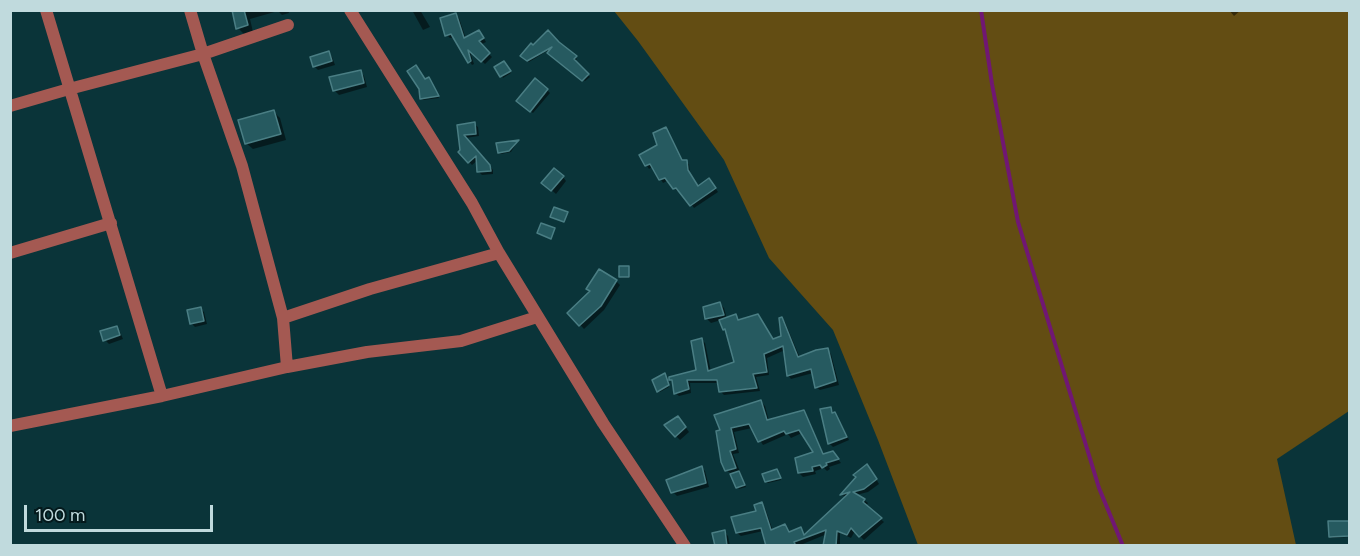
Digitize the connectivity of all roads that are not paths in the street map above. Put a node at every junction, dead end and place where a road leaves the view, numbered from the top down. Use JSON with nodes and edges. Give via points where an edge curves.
{"nodes":[{"id":1,"x":46,"y":10,"type":"edge"},
{"id":2,"x":190,"y":10,"type":"edge"},
{"id":3,"x":350,"y":10,"type":"edge"},
{"id":4,"x":288,"y":26,"type":"dead end"},
{"id":5,"x":203,"y":54,"type":"junction"},
{"id":6,"x":69,"y":89,"type":"junction"},
{"id":7,"x":10,"y":106,"type":"edge"},
{"id":8,"x":111,"y":223,"type":"junction"},
{"id":9,"x":10,"y":253,"type":"edge"},
{"id":10,"x":499,"y":253,"type":"junction"},
{"id":11,"x":537,"y":317,"type":"junction"},
{"id":12,"x":283,"y":318,"type":"junction"},
{"id":13,"x":287,"y":367,"type":"junction"},
{"id":14,"x":162,"y":396,"type":"junction"},
{"id":15,"x":10,"y":426,"type":"edge"},
{"id":16,"x":686,"y":546,"type":"edge"}],
"edges":[{"from":1,"to":6,"type":"street"},
{"from":2,"to":5,"type":"street"},
{"from":3,"to":10,"type":"street","via":[[472,203]]},
{"from":4,"to":5,"type":"street"},
{"from":5,"to":6,"type":"street"},
{"from":5,"to":12,"type":"street","via":[[242,166]]},
{"from":6,"to":7,"type":"street"},
{"from":6,"to":8,"type":"street"},
{"from":8,"to":9,"type":"street"},
{"from":8,"to":14,"type":"street"},
{"from":10,"to":11,"type":"street"},
{"from":10,"to":12,"type":"street"},
{"from":11,"to":13,"type":"street","via":[[461,341],[367,352]]},
{"from":11,"to":16,"type":"street"},
{"from":12,"to":13,"type":"street"},
{"from":13,"to":14,"type":"street"},
{"from":14,"to":15,"type":"street"}]}
